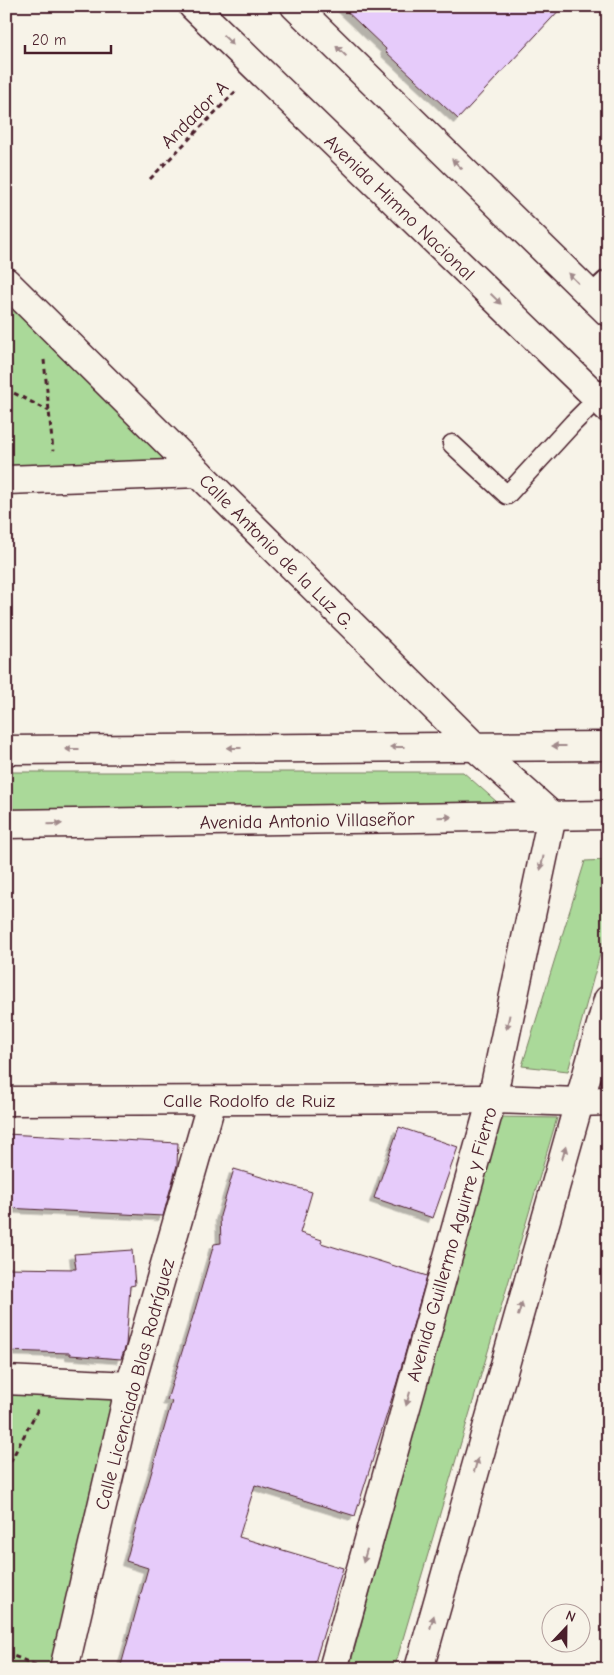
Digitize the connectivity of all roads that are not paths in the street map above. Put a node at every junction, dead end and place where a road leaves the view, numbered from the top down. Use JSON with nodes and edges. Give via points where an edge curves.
{"nodes":[{"id":1,"x":193,"y":6,"type":"edge"},
{"id":2,"x":295,"y":6,"type":"edge"},
{"id":3,"x":6,"y":282,"type":"edge"},
{"id":4,"x":603,"y":298,"type":"edge"},
{"id":5,"x":604,"y":398,"type":"edge"},
{"id":6,"x":452,"y":444,"type":"dead end"},
{"id":7,"x":199,"y":473,"type":"junction"},
{"id":8,"x":6,"y":480,"type":"edge"},
{"id":9,"x":608,"y":746,"type":"edge"},
{"id":10,"x":475,"y":747,"type":"junction"},
{"id":11,"x":6,"y":750,"type":"edge"},
{"id":12,"x":608,"y":815,"type":"edge"},
{"id":13,"x":552,"y":816,"type":"junction"},
{"id":14,"x":6,"y":824,"type":"edge"},
{"id":15,"x":608,"y":1000,"type":"edge"},
{"id":16,"x":492,"y":1099,"type":"junction"},
{"id":17,"x":6,"y":1101,"type":"edge"},
{"id":18,"x":212,"y":1101,"type":"junction"},
{"id":19,"x":608,"y":1101,"type":"edge"},
{"id":20,"x":579,"y":1102,"type":"junction"},
{"id":21,"x":6,"y":1380,"type":"edge"},
{"id":22,"x":130,"y":1386,"type":"junction"},
{"id":23,"x":51,"y":1667,"type":"edge"},
{"id":24,"x":333,"y":1669,"type":"edge"},
{"id":25,"x":418,"y":1669,"type":"edge"}],
"edges":[{"from":1,"to":5,"type":"street","name":"Avenida Himno Nacional","one_way":true},
{"from":4,"to":2,"type":"street","one_way":true},
{"from":3,"to":7,"type":"street","name":"Calle Antonio de la Luz G."},
{"from":5,"to":6,"type":"lane","via":[[573,423],[507,495]]},
{"from":7,"to":8,"type":"street"},
{"from":7,"to":10,"type":"street","name":"Calle Antonio de la Luz G."},
{"from":9,"to":10,"type":"street","one_way":true},
{"from":10,"to":11,"type":"street","one_way":true},
{"from":10,"to":13,"type":"street","name":"Calle Antonio de la Luz G."},
{"from":12,"to":13,"type":"street","name":"Avenida Antonio Villaseñor"},
{"from":14,"to":13,"type":"street","name":"Avenida Antonio Villaseñor","one_way":true},
{"from":13,"to":16,"type":"street","name":"Avenida Guillermo Aguirre y Fierro","one_way":true},
{"from":15,"to":20,"type":"street"},
{"from":16,"to":18,"type":"street","name":"Calle Rodolfo de Ruiz"},
{"from":16,"to":20,"type":"street","name":"Calle Rodolfo de Ruiz"},
{"from":16,"to":24,"type":"street","name":"Avenida Guillermo Aguirre y Fierro","one_way":true},
{"from":17,"to":18,"type":"street","name":"Calle Rodolfo de Ruiz"},
{"from":18,"to":22,"type":"street","name":"Calle Licenciado Blas Rodríguez"},
{"from":19,"to":20,"type":"street","name":"Calle Rodolfo de Ruiz"},
{"from":25,"to":20,"type":"street","one_way":true},
{"from":21,"to":22,"type":"street"},
{"from":22,"to":23,"type":"street","name":"Calle Licenciado Blas Rodríguez"}]}
